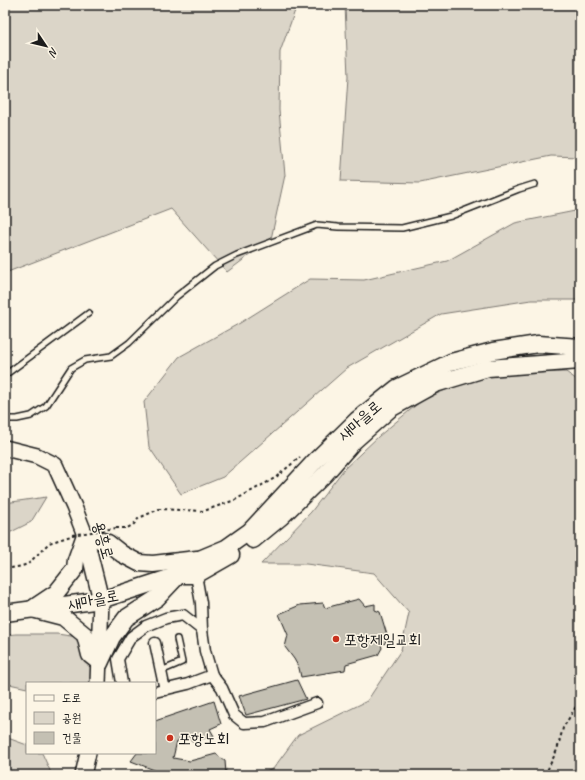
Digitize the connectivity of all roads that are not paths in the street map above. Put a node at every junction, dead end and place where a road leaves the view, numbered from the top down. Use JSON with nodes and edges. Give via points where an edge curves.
{"nodes":[{"id":1,"x":535,"y":184,"type":"dead end"},
{"id":2,"x":89,"y":313,"type":"dead end"},
{"id":3,"x":580,"y":347,"type":"edge"},
{"id":4,"x":580,"y":361,"type":"edge"},
{"id":5,"x":5,"y":374,"type":"edge"},
{"id":6,"x":5,"y":419,"type":"edge"},
{"id":7,"x":5,"y":448,"type":"edge"},
{"id":8,"x":78,"y":535,"type":"junction"},
{"id":9,"x":202,"y":558,"type":"junction"},
{"id":10,"x":178,"y":575,"type":"junction"},
{"id":11,"x":196,"y":575,"type":"junction"},
{"id":12,"x":101,"y":600,"type":"junction"},
{"id":13,"x":32,"y":609,"type":"junction"},
{"id":14,"x":5,"y":613,"type":"edge"},
{"id":15,"x":202,"y":630,"type":"junction"},
{"id":16,"x":177,"y":639,"type":"dead end"},
{"id":17,"x":155,"y":643,"type":"dead end"},
{"id":18,"x":100,"y":663,"type":"junction"},
{"id":19,"x":161,"y":670,"type":"junction"},
{"id":20,"x":212,"y":675,"type":"junction"},
{"id":21,"x":98,"y":682,"type":"edge"},
{"id":22,"x":122,"y":682,"type":"edge"},
{"id":23,"x":160,"y":691,"type":"edge"},
{"id":24,"x":317,"y":703,"type":"dead end"},
{"id":25,"x":88,"y":754,"type":"edge"},
{"id":26,"x":83,"y":775,"type":"edge"}],
"edges":[{"from":1,"to":6,"type":"lane","via":[[451,216],[402,228],[317,225],[237,255],[215,266],[177,296],[129,343],[110,356],[85,360],[71,368],[46,406],[31,416]]},
{"from":2,"to":5,"type":"lane"},
{"from":3,"to":9,"type":"main road","name":"새마을로","via":[[538,344],[493,351],[450,362],[397,388],[357,420],[250,531],[226,548]]},
{"from":4,"to":11,"type":"main road","name":"새마을로","via":[[488,368],[435,384],[396,405],[354,441],[281,517],[239,551]]},
{"from":7,"to":8,"type":"street","name":"용흥로","via":[[37,456],[55,465],[74,507]]},
{"from":8,"to":9,"type":"main road","via":[[108,543],[139,563],[153,564]]},
{"from":8,"to":12,"type":"street","name":"용흥로"},
{"from":8,"to":13,"type":"main road","via":[[75,569],[56,593]]},
{"from":9,"to":10,"type":"main road","name":"새마을로","via":[[190,563]]},
{"from":10,"to":11,"type":"main road","name":"새마을로"},
{"from":10,"to":12,"type":"main road","name":"새마을로"},
{"from":10,"to":18,"type":"main road","via":[[157,598],[126,618],[112,637]]},
{"from":11,"to":15,"type":"street"},
{"from":12,"to":13,"type":"main road","name":"새마을로"},
{"from":12,"to":18,"type":"street","name":"용흥로"},
{"from":13,"to":14,"type":"main road","name":"새마을로"},
{"from":13,"to":18,"type":"main road","via":[[63,617],[85,635],[90,655]]},
{"from":15,"to":20,"type":"street"},
{"from":15,"to":22,"type":"street","via":[[183,615],[146,626],[131,637],[118,659]]},
{"from":16,"to":19,"type":"lane","via":[[182,662]]},
{"from":17,"to":19,"type":"street"},
{"from":18,"to":21,"type":"street","name":"용흥로"},
{"from":19,"to":23,"type":"street"},
{"from":20,"to":23,"type":"street"},
{"from":20,"to":24,"type":"street","via":[[222,688],[234,715],[244,723],[265,722]]},
{"from":25,"to":26,"type":"street"}]}
